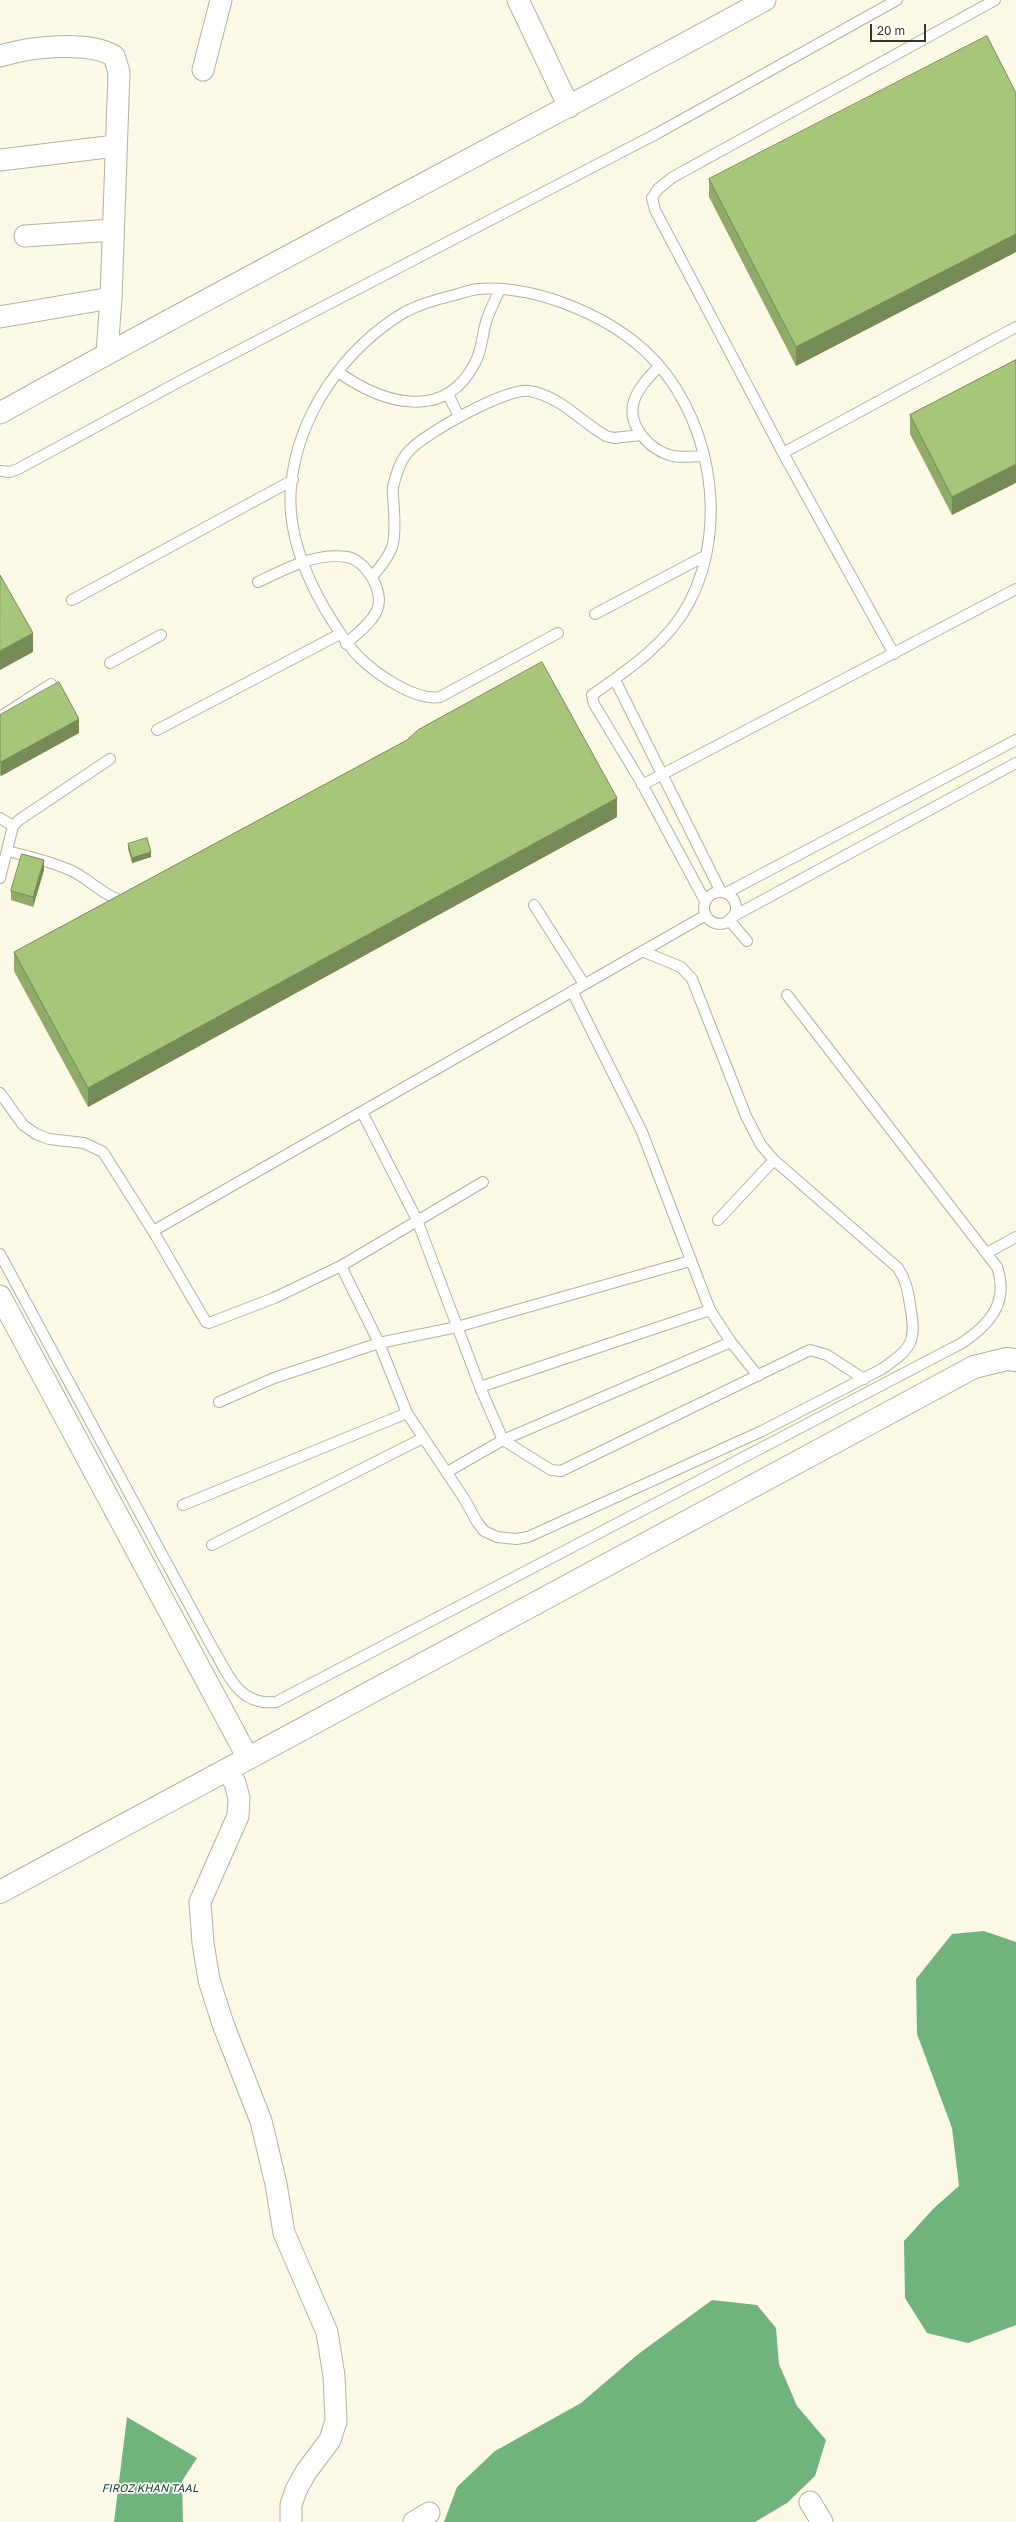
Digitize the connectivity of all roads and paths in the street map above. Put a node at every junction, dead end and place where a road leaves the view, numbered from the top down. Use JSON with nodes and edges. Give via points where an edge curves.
{"nodes":[{"id":1,"x":221,"y":0,"type":"edge"},
{"id":2,"x":518,"y":0,"type":"edge"},
{"id":3,"x":765,"y":0,"type":"edge"},
{"id":4,"x":897,"y":0,"type":"edge"},
{"id":5,"x":995,"y":0,"type":"edge"},
{"id":6,"x":0,"y":56,"type":"edge"},
{"id":7,"x":203,"y":70,"type":"dead end"},
{"id":8,"x":569,"y":107,"type":"junction"},
{"id":9,"x":115,"y":146,"type":"junction"},
{"id":10,"x":0,"y":160,"type":"edge"},
{"id":11,"x":113,"y":230,"type":"junction"},
{"id":12,"x":25,"y":236,"type":"dead end"},
{"id":13,"x":499,"y":291,"type":"junction"},
{"id":14,"x":111,"y":298,"type":"junction"},
{"id":15,"x":0,"y":317,"type":"edge"},
{"id":16,"x":1016,"y":327,"type":"edge"},
{"id":17,"x":107,"y":353,"type":"junction"},
{"id":18,"x":658,"y":366,"type":"junction"},
{"id":19,"x":338,"y":372,"type":"junction"},
{"id":20,"x":448,"y":394,"type":"junction"},
{"id":21,"x":0,"y":412,"type":"edge"},
{"id":22,"x":459,"y":417,"type":"junction"},
{"id":23,"x":641,"y":435,"type":"junction"},
{"id":24,"x":783,"y":453,"type":"junction"},
{"id":25,"x":704,"y":456,"type":"junction"},
{"id":26,"x":0,"y":471,"type":"edge"},
{"id":27,"x":292,"y":480,"type":"junction"},
{"id":28,"x":705,"y":556,"type":"junction"},
{"id":29,"x":302,"y":561,"type":"junction"},
{"id":30,"x":372,"y":577,"type":"junction"},
{"id":31,"x":258,"y":582,"type":"dead end"},
{"id":32,"x":1016,"y":590,"type":"edge"},
{"id":33,"x":72,"y":600,"type":"dead end"},
{"id":34,"x":594,"y":614,"type":"dead end"},
{"id":35,"x":558,"y":633,"type":"dead end"},
{"id":36,"x":340,"y":634,"type":"junction"},
{"id":37,"x":161,"y":635,"type":"dead end"},
{"id":38,"x":346,"y":644,"type":"junction"},
{"id":39,"x":894,"y":654,"type":"junction"},
{"id":40,"x":110,"y":663,"type":"dead end"},
{"id":41,"x":615,"y":680,"type":"junction"},
{"id":42,"x":51,"y":684,"type":"dead end"},
{"id":43,"x":0,"y":716,"type":"edge"},
{"id":44,"x":158,"y":730,"type":"dead end"},
{"id":45,"x":1016,"y":740,"type":"edge"},
{"id":46,"x":110,"y":759,"type":"dead end"},
{"id":47,"x":1016,"y":763,"type":"edge"},
{"id":48,"x":662,"y":775,"type":"junction"},
{"id":49,"x":642,"y":785,"type":"junction"},
{"id":50,"x":0,"y":818,"type":"edge"},
{"id":51,"x":13,"y":826,"type":"junction"},
{"id":52,"x":7,"y":851,"type":"junction"},
{"id":53,"x":0,"y":878,"type":"edge"},
{"id":54,"x":723,"y":892,"type":"junction"},
{"id":55,"x":136,"y":900,"type":"edge"},
{"id":56,"x":705,"y":901,"type":"junction"},
{"id":57,"x":534,"y":905,"type":"dead end"},
{"id":58,"x":706,"y":915,"type":"junction"},
{"id":59,"x":731,"y":919,"type":"junction"},
{"id":60,"x":747,"y":941,"type":"dead end"},
{"id":61,"x":642,"y":951,"type":"junction"},
{"id":62,"x":584,"y":984,"type":"junction"},
{"id":63,"x":572,"y":991,"type":"junction"},
{"id":64,"x":787,"y":995,"type":"dead end"},
{"id":65,"x":0,"y":1093,"type":"edge"},
{"id":66,"x":362,"y":1112,"type":"junction"},
{"id":67,"x":774,"y":1160,"type":"junction"},
{"id":68,"x":483,"y":1182,"type":"dead end"},
{"id":69,"x":417,"y":1220,"type":"junction"},
{"id":70,"x":718,"y":1220,"type":"dead end"},
{"id":71,"x":153,"y":1231,"type":"junction"},
{"id":72,"x":1016,"y":1237,"type":"edge"},
{"id":73,"x":986,"y":1253,"type":"junction"},
{"id":74,"x":0,"y":1254,"type":"edge"},
{"id":75,"x":690,"y":1261,"type":"junction"},
{"id":76,"x":341,"y":1266,"type":"junction"},
{"id":77,"x":0,"y":1296,"type":"edge"},
{"id":78,"x":710,"y":1310,"type":"junction"},
{"id":79,"x":457,"y":1327,"type":"junction"},
{"id":80,"x":731,"y":1342,"type":"junction"},
{"id":81,"x":379,"y":1343,"type":"junction"},
{"id":82,"x":1016,"y":1360,"type":"edge"},
{"id":83,"x":758,"y":1376,"type":"junction"},
{"id":84,"x":864,"y":1379,"type":"junction"},
{"id":85,"x":480,"y":1387,"type":"junction"},
{"id":86,"x":219,"y":1402,"type":"dead end"},
{"id":87,"x":407,"y":1413,"type":"junction"},
{"id":88,"x":423,"y":1438,"type":"junction"},
{"id":89,"x":503,"y":1440,"type":"junction"},
{"id":90,"x":447,"y":1472,"type":"junction"},
{"id":91,"x":183,"y":1505,"type":"dead end"},
{"id":92,"x":212,"y":1545,"type":"dead end"},
{"id":93,"x":248,"y":1758,"type":"junction"},
{"id":94,"x":227,"y":1770,"type":"junction"},
{"id":95,"x":0,"y":1892,"type":"edge"},
{"id":96,"x":810,"y":2502,"type":"dead end"},
{"id":97,"x":291,"y":2522,"type":"edge"},
{"id":98,"x":822,"y":2522,"type":"edge"}],
"edges":[{"from":1,"to":7,"type":"street"},
{"from":2,"to":8,"type":"street"},
{"from":3,"to":8,"type":"street"},
{"from":4,"to":26,"type":"lane","via":[[658,133],[177,383],[18,469],[10,472]]},
{"from":5,"to":24,"type":"lane","via":[[673,177],[658,189],[652,198],[655,210]]},
{"from":6,"to":9,"type":"street","via":[[64,46],[102,49],[114,56],[119,72]]},
{"from":8,"to":17,"type":"street"},
{"from":9,"to":10,"type":"street"},
{"from":9,"to":11,"type":"street"},
{"from":11,"to":12,"type":"street"},
{"from":11,"to":14,"type":"street"},
{"from":13,"to":18,"type":"lane","via":[[551,299],[584,311],[615,327],[645,351]]},
{"from":13,"to":19,"type":"lane","via":[[477,289],[438,299],[407,311],[372,337]]},
{"from":13,"to":20,"type":"lane","via":[[486,322],[475,363],[458,387]]},
{"from":14,"to":15,"type":"street"},
{"from":14,"to":17,"type":"street"},
{"from":16,"to":24,"type":"lane"},
{"from":17,"to":21,"type":"street"},
{"from":18,"to":23,"type":"lane","via":[[643,384],[634,402],[632,413]]},
{"from":18,"to":25,"type":"lane","via":[[682,402],[702,444]]},
{"from":19,"to":20,"type":"lane","via":[[374,394],[395,399],[425,402]]},
{"from":19,"to":27,"type":"lane","via":[[311,415]]},
{"from":20,"to":22,"type":"lane"},
{"from":22,"to":23,"type":"lane","via":[[519,390],[549,396],[606,436],[614,438]]},
{"from":22,"to":30,"type":"lane","via":[[422,438],[401,461],[393,488],[393,548],[390,556]]},
{"from":23,"to":25,"type":"lane","via":[[652,446],[673,456]]},
{"from":24,"to":39,"type":"lane"},
{"from":25,"to":28,"type":"lane","via":[[712,508]]},
{"from":27,"to":29,"type":"lane","via":[[293,525]]},
{"from":27,"to":33,"type":"lane"},
{"from":28,"to":34,"type":"lane"},
{"from":28,"to":41,"type":"lane","via":[[689,604],[676,622],[649,653]]},
{"from":29,"to":30,"type":"lane","via":[[346,557],[356,560]]},
{"from":29,"to":31,"type":"lane"},
{"from":29,"to":36,"type":"lane","via":[[313,589]]},
{"from":30,"to":38,"type":"lane","via":[[379,598],[377,610]]},
{"from":32,"to":39,"type":"lane"},
{"from":35,"to":38,"type":"lane","via":[[433,698],[423,696],[372,670]]},
{"from":36,"to":38,"type":"lane"},
{"from":36,"to":44,"type":"lane"},
{"from":37,"to":40,"type":"lane"},
{"from":39,"to":48,"type":"lane"},
{"from":41,"to":48,"type":"lane"},
{"from":41,"to":49,"type":"lane","via":[[592,695],[593,700]]},
{"from":42,"to":43,"type":"lane"},
{"from":45,"to":54,"type":"lane"},
{"from":46,"to":51,"type":"lane"},
{"from":47,"to":59,"type":"lane"},
{"from":48,"to":49,"type":"lane"},
{"from":48,"to":54,"type":"lane"},
{"from":49,"to":56,"type":"lane"},
{"from":50,"to":51,"type":"lane"},
{"from":51,"to":52,"type":"lane"},
{"from":52,"to":53,"type":"lane"},
{"from":52,"to":55,"type":"lane","via":[[71,870],[124,902]]},
{"from":54,"to":56,"type":"lane","via":[[712,894]]},
{"from":54,"to":59,"type":"lane","via":[[735,903]]},
{"from":56,"to":58,"type":"lane"},
{"from":57,"to":62,"type":"lane"},
{"from":58,"to":59,"type":"lane","via":[[709,920],[719,923]]},
{"from":58,"to":61,"type":"lane"},
{"from":59,"to":60,"type":"lane"},
{"from":61,"to":62,"type":"lane"},
{"from":61,"to":67,"type":"lane","via":[[681,967],[692,979],[746,1116],[761,1145]]},
{"from":62,"to":63,"type":"lane"},
{"from":63,"to":66,"type":"lane"},
{"from":63,"to":75,"type":"lane","via":[[642,1132]]},
{"from":64,"to":73,"type":"lane"},
{"from":65,"to":71,"type":"lane","via":[[23,1125],[36,1134],[49,1139],[84,1143],[103,1152]]},
{"from":66,"to":69,"type":"lane"},
{"from":66,"to":71,"type":"lane"},
{"from":67,"to":70,"type":"lane"},
{"from":67,"to":84,"type":"lane","via":[[886,1256],[898,1268],[906,1282],[914,1330],[912,1340],[900,1357]]},
{"from":68,"to":69,"type":"lane"},
{"from":69,"to":76,"type":"lane"},
{"from":69,"to":79,"type":"lane"},
{"from":71,"to":76,"type":"lane","via":[[209,1324],[274,1298]]},
{"from":72,"to":73,"type":"lane"},
{"from":73,"to":74,"type":"lane","via":[[997,1267],[1002,1284],[999,1300],[993,1315],[979,1332],[962,1343],[289,1697],[264,1703],[246,1697],[237,1688],[212,1647]]},
{"from":75,"to":78,"type":"lane"},
{"from":75,"to":79,"type":"lane"},
{"from":76,"to":81,"type":"lane"},
{"from":77,"to":93,"type":"street"},
{"from":78,"to":80,"type":"lane"},
{"from":78,"to":85,"type":"lane"},
{"from":79,"to":81,"type":"lane"},
{"from":79,"to":85,"type":"lane"},
{"from":80,"to":83,"type":"lane"},
{"from":80,"to":89,"type":"lane"},
{"from":81,"to":86,"type":"lane","via":[[274,1378]]},
{"from":81,"to":87,"type":"lane"},
{"from":82,"to":93,"type":"street","via":[[1007,1358],[974,1367]]},
{"from":83,"to":84,"type":"lane","via":[[810,1350],[827,1355]]},
{"from":83,"to":89,"type":"lane","via":[[562,1471],[551,1470]]},
{"from":84,"to":90,"type":"lane","via":[[762,1431],[528,1537],[505,1539],[484,1531]]},
{"from":85,"to":89,"type":"lane"},
{"from":87,"to":88,"type":"lane"},
{"from":87,"to":91,"type":"lane"},
{"from":88,"to":90,"type":"lane"},
{"from":88,"to":92,"type":"lane"},
{"from":89,"to":90,"type":"lane"},
{"from":93,"to":94,"type":"street"},
{"from":94,"to":95,"type":"street"},
{"from":94,"to":97,"type":"street","via":[[235,1783],[239,1798],[238,1816],[200,1902],[209,1980],[260,2121],[276,2184],[284,2233],[327,2332],[334,2376],[336,2421],[330,2440],[296,2490],[291,2505]]},
{"from":96,"to":98,"type":"street"}]}
